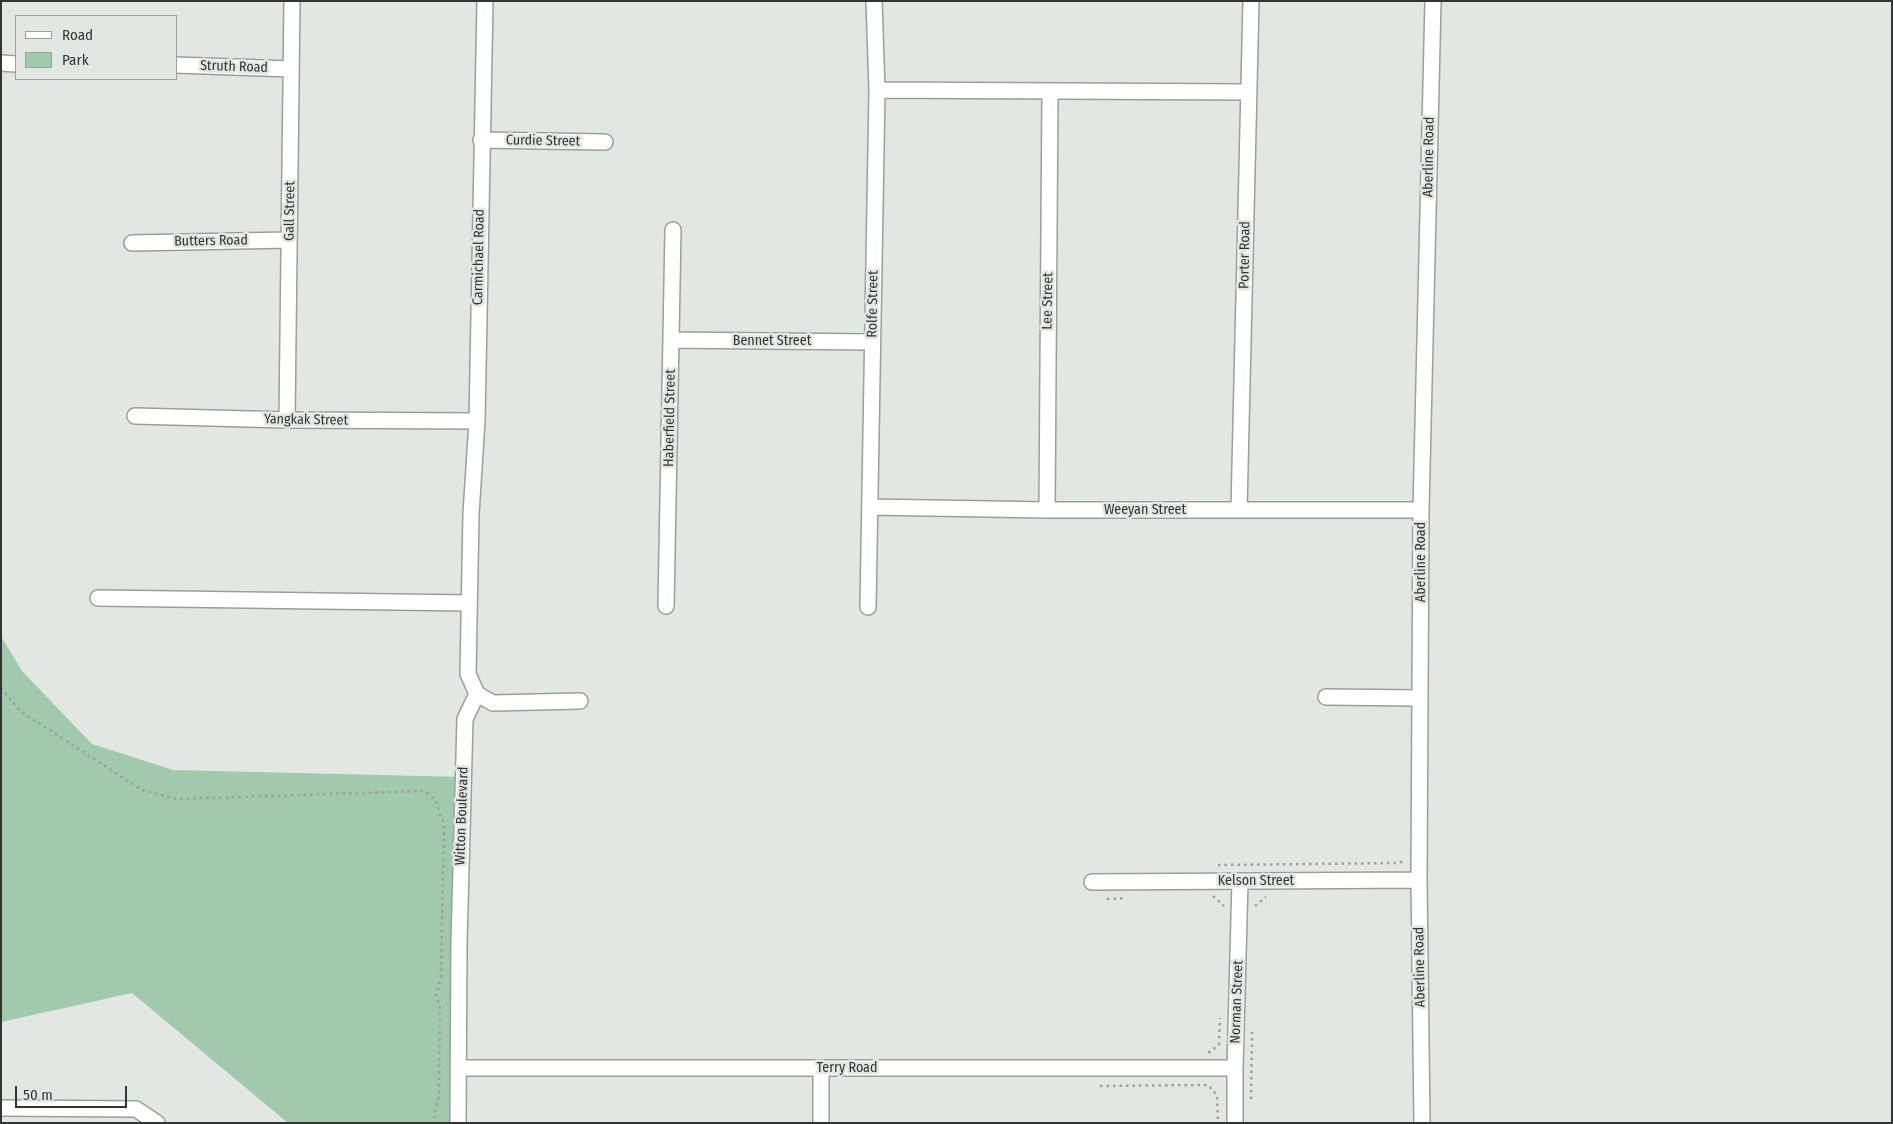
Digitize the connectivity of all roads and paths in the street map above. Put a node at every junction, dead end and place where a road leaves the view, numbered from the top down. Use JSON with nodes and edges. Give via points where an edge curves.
{"nodes":[{"id":1,"x":292,"y":1,"type":"edge"},
{"id":2,"x":485,"y":1,"type":"edge"},
{"id":3,"x":874,"y":1,"type":"edge"},
{"id":4,"x":1251,"y":1,"type":"edge"},
{"id":5,"x":1433,"y":1,"type":"edge"},
{"id":6,"x":1,"y":64,"type":"edge"},
{"id":7,"x":15,"y":64,"type":"edge"},
{"id":8,"x":178,"y":66,"type":"edge"},
{"id":9,"x":291,"y":69,"type":"junction"},
{"id":10,"x":877,"y":90,"type":"junction"},
{"id":11,"x":1050,"y":91,"type":"junction"},
{"id":12,"x":1249,"y":92,"type":"junction"},
{"id":13,"x":481,"y":140,"type":"junction"},
{"id":14,"x":605,"y":142,"type":"dead end"},
{"id":15,"x":674,"y":230,"type":"dead end"},
{"id":16,"x":289,"y":240,"type":"junction"},
{"id":17,"x":132,"y":243,"type":"dead end"},
{"id":18,"x":671,"y":340,"type":"junction"},
{"id":19,"x":872,"y":342,"type":"junction"},
{"id":20,"x":135,"y":416,"type":"dead end"},
{"id":21,"x":287,"y":420,"type":"junction"},
{"id":22,"x":477,"y":421,"type":"junction"},
{"id":23,"x":870,"y":507,"type":"junction"},
{"id":24,"x":1047,"y":510,"type":"junction"},
{"id":25,"x":1239,"y":510,"type":"junction"},
{"id":26,"x":1421,"y":510,"type":"junction"},
{"id":27,"x":98,"y":598,"type":"dead end"},
{"id":28,"x":469,"y":603,"type":"junction"},
{"id":29,"x":666,"y":606,"type":"dead end"},
{"id":30,"x":868,"y":607,"type":"dead end"},
{"id":31,"x":1,"y":688,"type":"edge"},
{"id":32,"x":477,"y":694,"type":"junction"},
{"id":33,"x":1326,"y":697,"type":"dead end"},
{"id":34,"x":1420,"y":698,"type":"junction"},
{"id":35,"x":580,"y":701,"type":"dead end"},
{"id":36,"x":1408,"y":859,"type":"dead end"},
{"id":37,"x":1218,"y":865,"type":"dead end"},
{"id":38,"x":1419,"y":880,"type":"junction"},
{"id":39,"x":1240,"y":881,"type":"junction"},
{"id":40,"x":1092,"y":882,"type":"dead end"},
{"id":41,"x":1204,"y":897,"type":"dead end"},
{"id":42,"x":1270,"y":897,"type":"dead end"},
{"id":43,"x":1126,"y":898,"type":"dead end"},
{"id":44,"x":1107,"y":899,"type":"dead end"},
{"id":45,"x":1255,"y":910,"type":"dead end"},
{"id":46,"x":1225,"y":911,"type":"dead end"},
{"id":47,"x":1220,"y":1015,"type":"dead end"},
{"id":48,"x":1253,"y":1025,"type":"dead end"},
{"id":49,"x":1200,"y":1052,"type":"dead end"},
{"id":50,"x":458,"y":1068,"type":"junction"},
{"id":51,"x":821,"y":1068,"type":"junction"},
{"id":52,"x":1235,"y":1068,"type":"junction"},
{"id":53,"x":1100,"y":1086,"type":"dead end"},
{"id":54,"x":1251,"y":1103,"type":"dead end"},
{"id":55,"x":1,"y":1108,"type":"edge"},
{"id":56,"x":157,"y":1123,"type":"edge"},
{"id":57,"x":436,"y":1123,"type":"edge"},
{"id":58,"x":458,"y":1123,"type":"edge"},
{"id":59,"x":821,"y":1123,"type":"edge"},
{"id":60,"x":1218,"y":1123,"type":"edge"},
{"id":61,"x":1235,"y":1123,"type":"edge"},
{"id":62,"x":1422,"y":1123,"type":"edge"}],
"edges":[{"from":1,"to":9,"type":"street","name":"Gall Street"},
{"from":2,"to":13,"type":"street","name":"Carmichael Road"},
{"from":3,"to":10,"type":"street","name":"Rolfe Street"},
{"from":4,"to":12,"type":"street","name":"Porter Road"},
{"from":5,"to":26,"type":"street","name":"Aberline Road"},
{"from":6,"to":7,"type":"street"},
{"from":8,"to":9,"type":"street","name":"Struth Road"},
{"from":9,"to":16,"type":"street","name":"Gall Street"},
{"from":10,"to":11,"type":"street"},
{"from":10,"to":19,"type":"street","name":"Rolfe Street"},
{"from":11,"to":12,"type":"street"},
{"from":11,"to":24,"type":"street","name":"Lee Street"},
{"from":12,"to":25,"type":"street","name":"Porter Road"},
{"from":13,"to":14,"type":"street","name":"Curdie Street"},
{"from":13,"to":22,"type":"street","name":"Carmichael Road"},
{"from":15,"to":18,"type":"street","name":"Haberfield Street"},
{"from":16,"to":17,"type":"street","name":"Butters Road"},
{"from":16,"to":21,"type":"street","name":"Gall Street"},
{"from":18,"to":19,"type":"street","name":"Bennet Street"},
{"from":18,"to":29,"type":"street","name":"Haberfield Street"},
{"from":19,"to":23,"type":"street","name":"Rolfe Street"},
{"from":20,"to":21,"type":"street","name":"Yangkak Street"},
{"from":21,"to":22,"type":"street","name":"Yangkak Street"},
{"from":22,"to":28,"type":"street","name":"Carmichael Road"},
{"from":23,"to":24,"type":"street","name":"Weeyan Street"},
{"from":23,"to":30,"type":"street","name":"Rolfe Street"},
{"from":24,"to":25,"type":"street","name":"Weeyan Street"},
{"from":25,"to":26,"type":"street","name":"Weeyan Street"},
{"from":26,"to":34,"type":"street","name":"Aberline Road"},
{"from":27,"to":28,"type":"street"},
{"from":28,"to":32,"type":"street","via":[[468,674]]},
{"from":31,"to":57,"type":"path","via":[[20,711],[142,790],[177,799],[425,790],[434,799],[444,823],[441,976],[436,997],[440,1005]]},
{"from":32,"to":35,"type":"street","via":[[493,703]]},
{"from":32,"to":50,"type":"street","name":"Witton Boulevard","via":[[465,719]]},
{"from":33,"to":34,"type":"street"},
{"from":34,"to":38,"type":"street","name":"Aberline Road"},
{"from":36,"to":37,"type":"path","via":[[1398,863]]},
{"from":38,"to":39,"type":"street","name":"Kelson Street"},
{"from":38,"to":62,"type":"street","name":"Aberline Road"},
{"from":39,"to":40,"type":"street","name":"Kelson Street"},
{"from":39,"to":52,"type":"street","name":"Norman Street"},
{"from":41,"to":46,"type":"path","via":[[1214,896]]},
{"from":42,"to":45,"type":"path","via":[[1264,897],[1255,905]]},
{"from":43,"to":44,"type":"path"},
{"from":47,"to":49,"type":"path","via":[[1219,1044],[1210,1052]]},
{"from":48,"to":54,"type":"path"},
{"from":50,"to":51,"type":"street","name":"Terry Road"},
{"from":50,"to":58,"type":"street","name":"Witton Boulevard"},
{"from":51,"to":52,"type":"street","name":"Terry Road"},
{"from":51,"to":59,"type":"street"},
{"from":52,"to":61,"type":"street","name":"Norman Street"},
{"from":53,"to":60,"type":"path","via":[[1208,1085],[1217,1095]]},
{"from":55,"to":56,"type":"street","via":[[136,1109]]}]}
